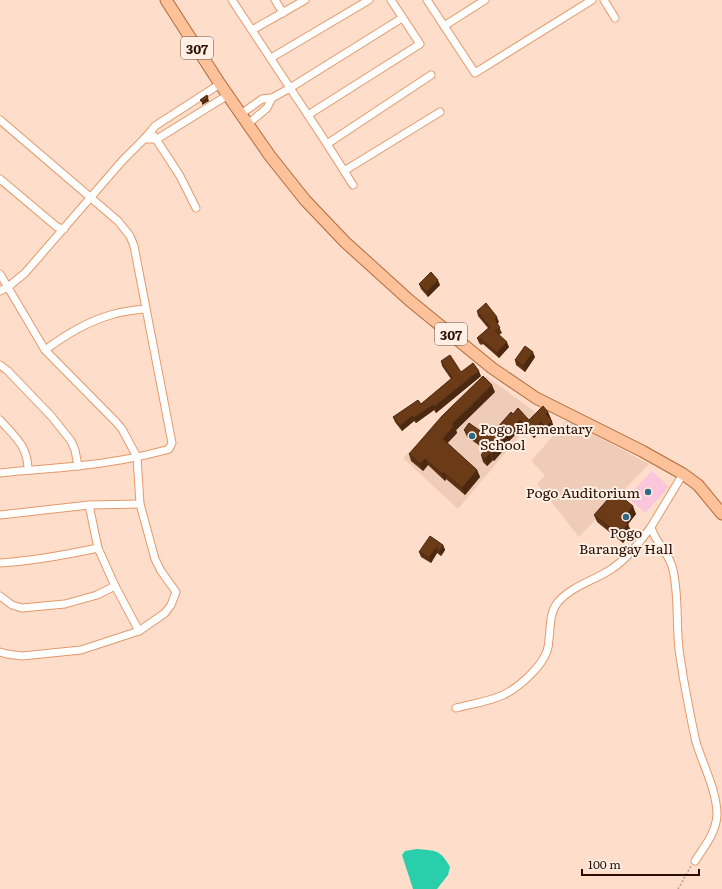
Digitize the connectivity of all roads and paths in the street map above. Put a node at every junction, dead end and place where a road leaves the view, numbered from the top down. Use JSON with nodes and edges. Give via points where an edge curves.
{"nodes":[{"id":1,"x":166,"y":0,"type":"edge"},
{"id":2,"x":232,"y":0,"type":"edge"},
{"id":3,"x":275,"y":0,"type":"edge"},
{"id":4,"x":305,"y":0,"type":"edge"},
{"id":5,"x":369,"y":0,"type":"edge"},
{"id":6,"x":391,"y":0,"type":"edge"},
{"id":7,"x":485,"y":0,"type":"edge"},
{"id":8,"x":592,"y":0,"type":"edge"},
{"id":9,"x":604,"y":0,"type":"edge"},
{"id":10,"x":430,"y":1,"type":"edge"},
{"id":11,"x":283,"y":13,"type":"junction"},
{"id":12,"x":402,"y":18,"type":"junction"},
{"id":13,"x":615,"y":18,"type":"dead end"},
{"id":14,"x":444,"y":26,"type":"junction"},
{"id":15,"x":252,"y":30,"type":"junction"},
{"id":16,"x":271,"y":58,"type":"junction"},
{"id":17,"x":431,"y":75,"type":"dead end"},
{"id":18,"x":220,"y":84,"type":"junction"},
{"id":19,"x":290,"y":88,"type":"junction"},
{"id":20,"x":228,"y":95,"type":"junction"},
{"id":21,"x":272,"y":98,"type":"junction"},
{"id":22,"x":440,"y":112,"type":"dead end"},
{"id":23,"x":241,"y":114,"type":"junction"},
{"id":24,"x":308,"y":115,"type":"junction"},
{"id":25,"x":0,"y":120,"type":"edge"},
{"id":26,"x":248,"y":124,"type":"junction"},
{"id":27,"x":151,"y":131,"type":"junction"},
{"id":28,"x":144,"y":139,"type":"junction"},
{"id":29,"x":157,"y":139,"type":"junction"},
{"id":30,"x":327,"y":144,"type":"junction"},
{"id":31,"x":344,"y":172,"type":"junction"},
{"id":32,"x":0,"y":179,"type":"edge"},
{"id":33,"x":353,"y":185,"type":"dead end"},
{"id":34,"x":91,"y":198,"type":"junction"},
{"id":35,"x":196,"y":208,"type":"dead end"},
{"id":36,"x":64,"y":229,"type":"junction"},
{"id":37,"x":0,"y":274,"type":"edge"},
{"id":38,"x":8,"y":286,"type":"junction"},
{"id":39,"x":0,"y":291,"type":"edge"},
{"id":40,"x":145,"y":309,"type":"junction"},
{"id":41,"x":45,"y":350,"type":"junction"},
{"id":42,"x":0,"y":365,"type":"edge"},
{"id":43,"x":0,"y":420,"type":"edge"},
{"id":44,"x":137,"y":458,"type":"junction"},
{"id":45,"x":78,"y":466,"type":"junction"},
{"id":46,"x":28,"y":470,"type":"junction"},
{"id":47,"x":0,"y":473,"type":"edge"},
{"id":48,"x":683,"y":474,"type":"junction"},
{"id":49,"x":140,"y":504,"type":"junction"},
{"id":50,"x":90,"y":505,"type":"junction"},
{"id":51,"x":722,"y":514,"type":"edge"},
{"id":52,"x":0,"y":515,"type":"edge"},
{"id":53,"x":651,"y":527,"type":"junction"},
{"id":54,"x":98,"y":548,"type":"junction"},
{"id":55,"x":0,"y":563,"type":"edge"},
{"id":56,"x":115,"y":586,"type":"junction"},
{"id":57,"x":0,"y":596,"type":"edge"},
{"id":58,"x":140,"y":631,"type":"junction"},
{"id":59,"x":0,"y":652,"type":"edge"},
{"id":60,"x":456,"y":708,"type":"dead end"},
{"id":61,"x":695,"y":861,"type":"joint"},
{"id":62,"x":678,"y":889,"type":"edge"}],
"edges":[{"from":1,"to":18,"type":"main road","number":"307"},
{"from":2,"to":15,"type":"street"},
{"from":3,"to":11,"type":"street"},
{"from":4,"to":11,"type":"street"},
{"from":5,"to":16,"type":"street"},
{"from":6,"to":12,"type":"street"},
{"from":7,"to":14,"type":"street"},
{"from":8,"to":14,"type":"street","via":[[475,73]]},
{"from":9,"to":13,"type":"street"},
{"from":10,"to":14,"type":"street"},
{"from":11,"to":15,"type":"street"},
{"from":12,"to":19,"type":"street"},
{"from":12,"to":24,"type":"street","via":[[420,44]]},
{"from":15,"to":16,"type":"street"},
{"from":16,"to":19,"type":"street"},
{"from":17,"to":30,"type":"street"},
{"from":18,"to":20,"type":"main road","number":"307"},
{"from":18,"to":27,"type":"street"},
{"from":19,"to":21,"type":"street"},
{"from":19,"to":24,"type":"street"},
{"from":20,"to":23,"type":"main road","number":"307"},
{"from":20,"to":29,"type":"street"},
{"from":21,"to":23,"type":"street","via":[[262,99]]},
{"from":21,"to":26,"type":"street","via":[[267,108]]},
{"from":22,"to":31,"type":"street"},
{"from":23,"to":26,"type":"main road","number":"307"},
{"from":24,"to":30,"type":"street"},
{"from":25,"to":34,"type":"street"},
{"from":26,"to":48,"type":"main road","number":"307","via":[[305,200],[345,242],[409,300],[492,368],[536,398]]},
{"from":27,"to":28,"type":"street"},
{"from":27,"to":29,"type":"street"},
{"from":28,"to":29,"type":"street"},
{"from":28,"to":34,"type":"street"},
{"from":29,"to":35,"type":"street"},
{"from":30,"to":31,"type":"street"},
{"from":31,"to":33,"type":"street"},
{"from":32,"to":36,"type":"street","via":[[57,227]]},
{"from":34,"to":36,"type":"street"},
{"from":34,"to":40,"type":"street","via":[[118,221],[130,236]]},
{"from":36,"to":38,"type":"street","via":[[26,273]]},
{"from":37,"to":38,"type":"street"},
{"from":38,"to":39,"type":"street"},
{"from":38,"to":41,"type":"street"},
{"from":40,"to":41,"type":"street","via":[[116,313],[88,322]]},
{"from":40,"to":44,"type":"street","via":[[172,444],[169,449]]},
{"from":41,"to":44,"type":"street","via":[[122,429]]},
{"from":42,"to":45,"type":"street","via":[[67,435],[75,450]]},
{"from":43,"to":46,"type":"street","via":[[26,451]]},
{"from":44,"to":45,"type":"street"},
{"from":44,"to":49,"type":"street"},
{"from":45,"to":46,"type":"street"},
{"from":46,"to":47,"type":"street"},
{"from":48,"to":51,"type":"main road","number":"307","via":[[698,486]]},
{"from":48,"to":53,"type":"street"},
{"from":49,"to":50,"type":"street"},
{"from":49,"to":58,"type":"street","via":[[155,559],[160,571],[176,592],[165,613]]},
{"from":50,"to":52,"type":"street"},
{"from":50,"to":54,"type":"street"},
{"from":53,"to":60,"type":"street","via":[[636,548],[625,558],[610,570],[570,591],[558,602],[550,622],[547,651],[533,672],[502,696]]},
{"from":53,"to":61,"type":"street","via":[[673,569],[683,677],[696,742],[716,811],[712,833]]},
{"from":54,"to":55,"type":"street","via":[[22,562]]},
{"from":54,"to":56,"type":"street"},
{"from":56,"to":57,"type":"street","via":[[97,595],[65,604],[22,608]]},
{"from":56,"to":58,"type":"street"},
{"from":58,"to":59,"type":"street","via":[[81,650],[22,656]]},
{"from":61,"to":62,"type":"path"}]}
